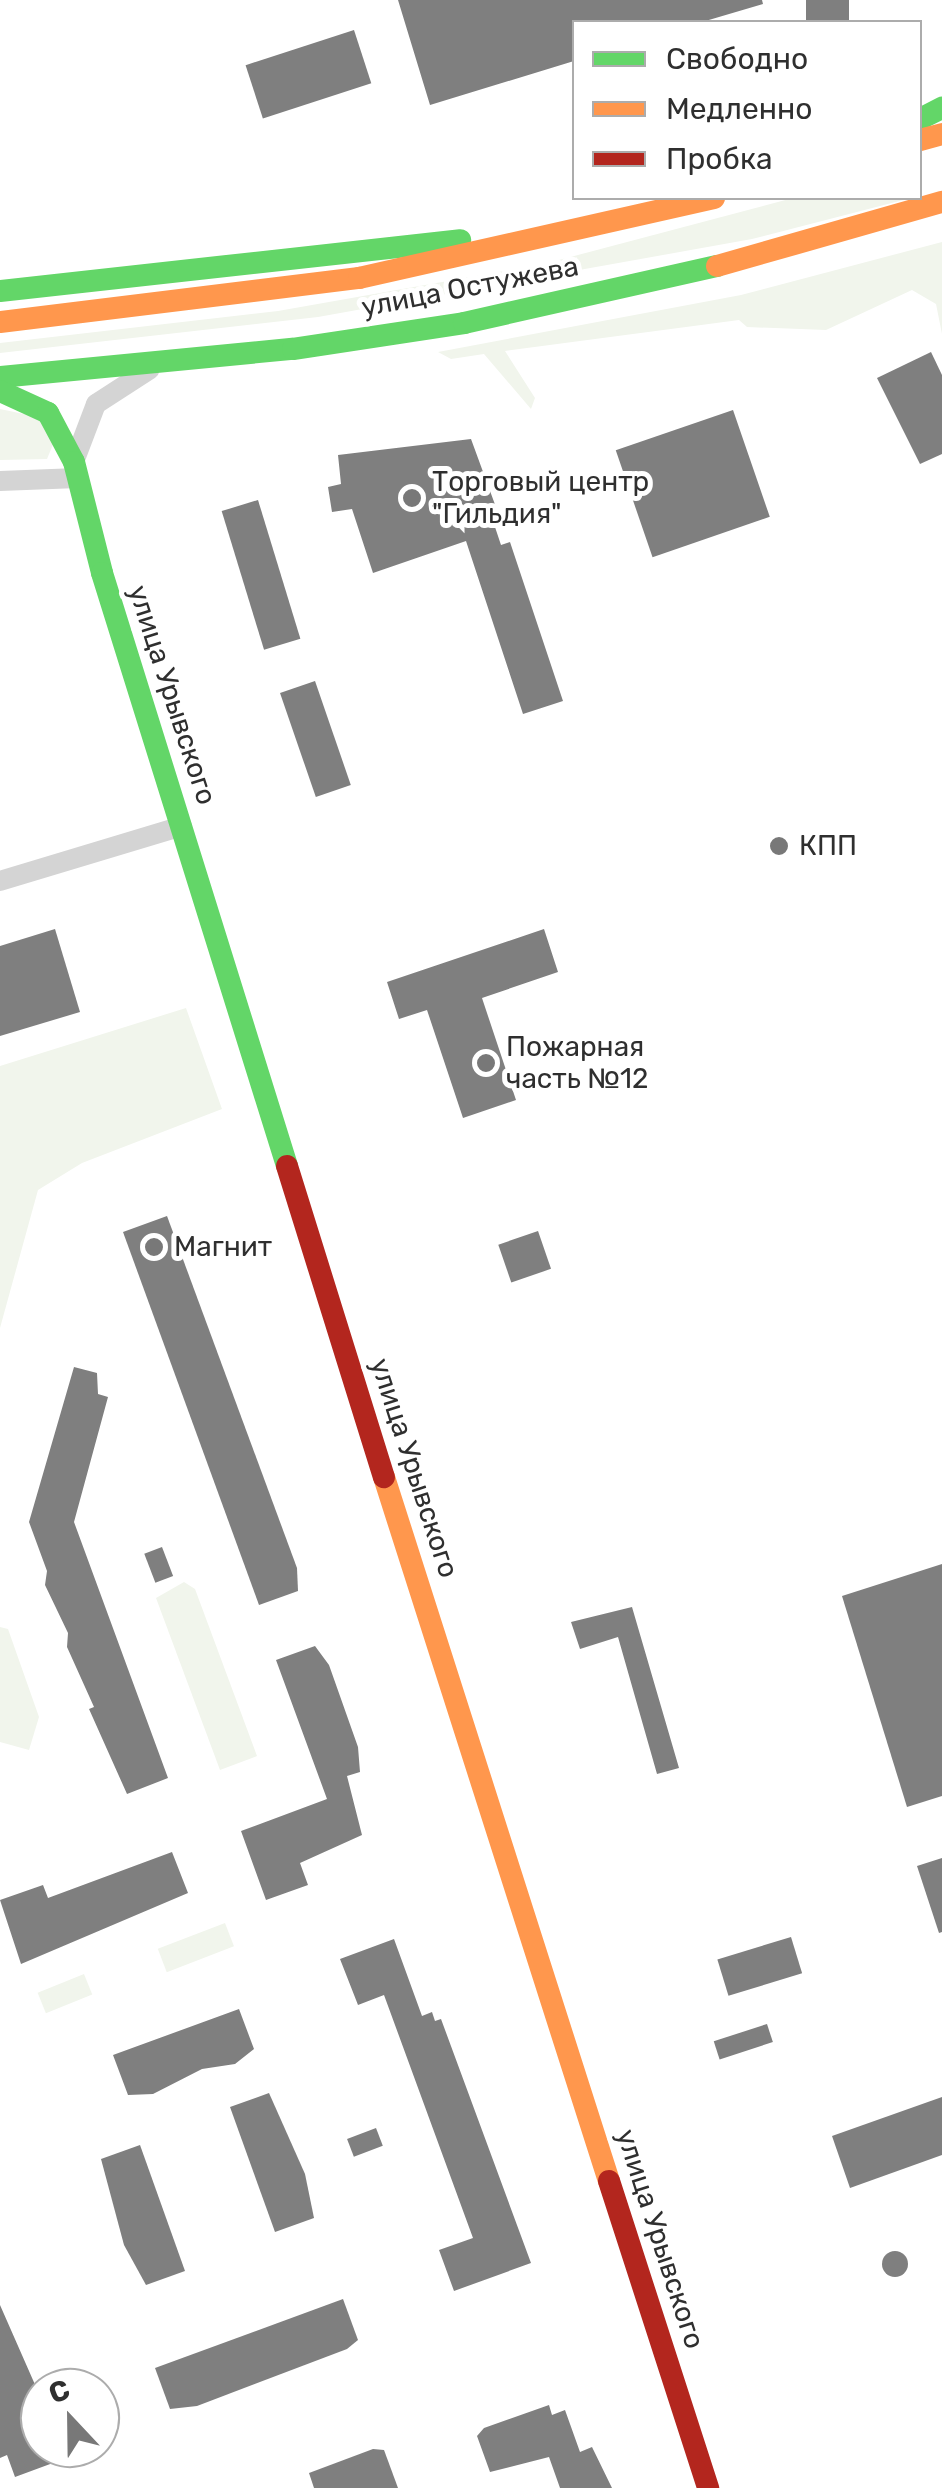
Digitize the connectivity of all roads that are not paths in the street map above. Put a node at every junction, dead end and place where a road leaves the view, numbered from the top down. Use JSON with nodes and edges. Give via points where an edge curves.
{"nodes":[{"id":1,"x":707,"y":200,"type":"edge"},
{"id":2,"x":942,"y":202,"type":"edge"},
{"id":3,"x":646,"y":217,"type":"junction"},
{"id":4,"x":942,"y":225,"type":"edge"},
{"id":5,"x":784,"y":251,"type":"junction"},
{"id":6,"x":0,"y":290,"type":"edge"},
{"id":7,"x":0,"y":322,"type":"edge"},
{"id":8,"x":174,"y":359,"type":"junction"},
{"id":9,"x":0,"y":377,"type":"edge"},
{"id":10,"x":0,"y":392,"type":"edge"},
{"id":11,"x":76,"y":470,"type":"junction"},
{"id":12,"x":0,"y":481,"type":"edge"},
{"id":13,"x":182,"y":826,"type":"junction"},
{"id":14,"x":0,"y":881,"type":"edge"},
{"id":15,"x":708,"y":2488,"type":"edge"}],
"edges":[{"from":1,"to":3,"type":"main road","name":"улица Остужева"},
{"from":2,"to":5,"type":"main road","name":"улица Остужева"},
{"from":3,"to":6,"type":"main road"},
{"from":3,"to":7,"type":"main road","name":"улица Остужева","via":[[358,278]]},
{"from":4,"to":5,"type":"main road"},
{"from":5,"to":8,"type":"main road","name":"улица Остужева","via":[[464,322]]},
{"from":8,"to":9,"type":"main road","name":"улица Остужева"},
{"from":8,"to":11,"type":"street","via":[[124,382],[96,404]]},
{"from":10,"to":11,"type":"main road","name":"улица Урывского","via":[[48,413]]},
{"from":11,"to":12,"type":"street"},
{"from":11,"to":13,"type":"main road","name":"улица Урывского"},
{"from":13,"to":14,"type":"street"},
{"from":13,"to":15,"type":"main road","name":"улица Урывского"}]}
